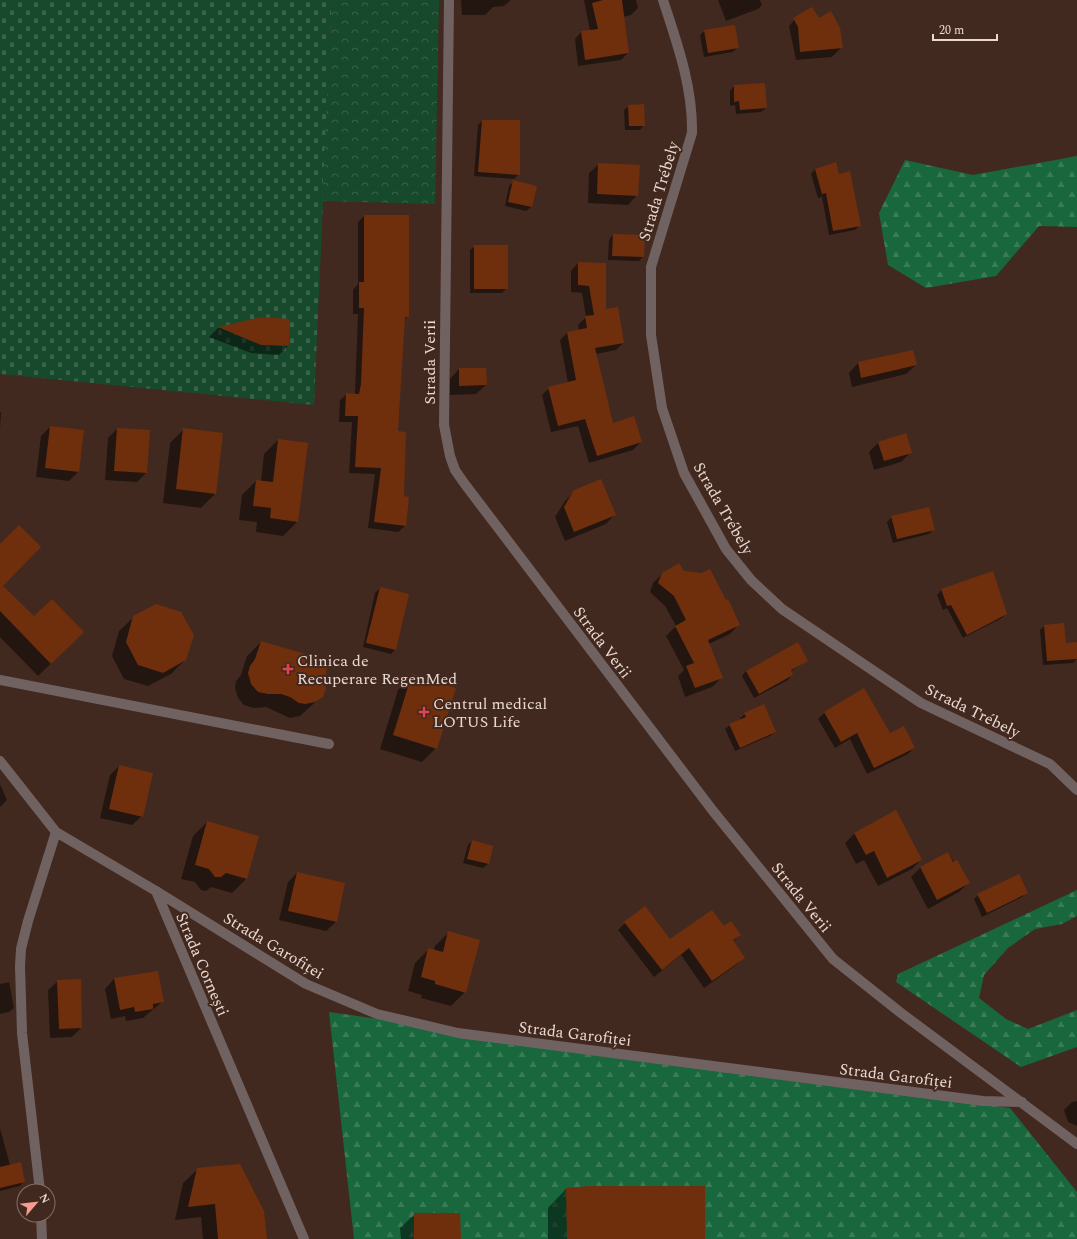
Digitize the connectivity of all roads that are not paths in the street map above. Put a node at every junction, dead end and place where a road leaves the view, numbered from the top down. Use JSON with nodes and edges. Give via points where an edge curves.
{"nodes":[{"id":1,"x":449,"y":0,"type":"edge"},
{"id":2,"x":663,"y":0,"type":"edge"},
{"id":3,"x":0,"y":680,"type":"edge"},
{"id":4,"x":329,"y":744,"type":"dead end"},
{"id":5,"x":0,"y":760,"type":"edge"},
{"id":6,"x":1077,"y":790,"type":"edge"},
{"id":7,"x":56,"y":832,"type":"junction"},
{"id":8,"x":156,"y":891,"type":"junction"},
{"id":9,"x":1022,"y":1102,"type":"junction"},
{"id":10,"x":1077,"y":1144,"type":"edge"},
{"id":11,"x":39,"y":1183,"type":"edge"},
{"id":12,"x":41,"y":1223,"type":"edge"},
{"id":13,"x":42,"y":1239,"type":"edge"},
{"id":14,"x":304,"y":1239,"type":"edge"}],
"edges":[{"from":1,"to":9,"type":"street","name":"Strada Verii","via":[[444,425],[455,470],[713,811],[833,959],[901,1013]]},
{"from":2,"to":6,"type":"street","name":"Strada Trébely","via":[[690,93],[692,133],[652,267],[651,334],[662,408],[684,473],[726,549],[751,580],[782,609],[921,703],[1050,764]]},
{"from":3,"to":4,"type":"street"},
{"from":5,"to":7,"type":"street"},
{"from":7,"to":8,"type":"street"},
{"from":7,"to":11,"type":"street","via":[[28,921],[20,966],[22,1033]]},
{"from":8,"to":9,"type":"street","name":"Strada Garofiței","via":[[306,984],[377,1014],[458,1034],[983,1101]]},
{"from":8,"to":14,"type":"street","name":"Strada Cornești"},
{"from":9,"to":10,"type":"street","name":"Strada Verii"},
{"from":12,"to":13,"type":"street"}]}
